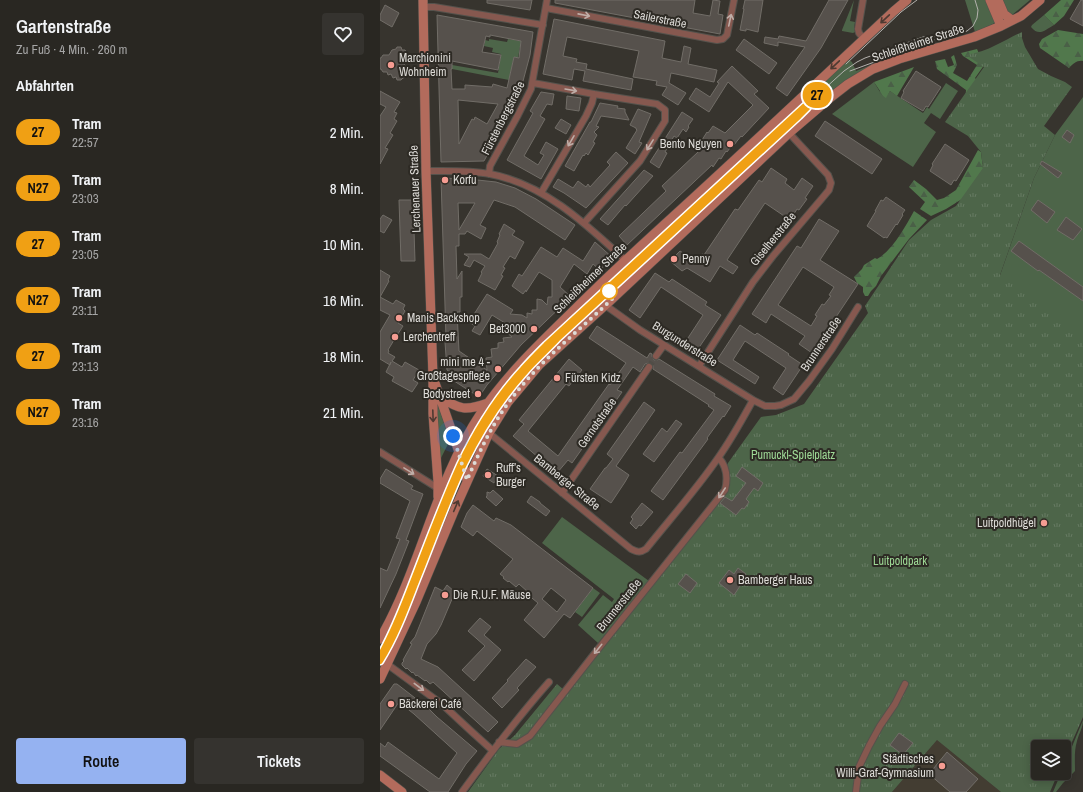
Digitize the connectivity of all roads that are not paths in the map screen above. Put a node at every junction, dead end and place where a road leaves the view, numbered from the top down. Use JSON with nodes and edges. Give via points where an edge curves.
{"nodes":[{"id":1,"x":547,"y":0,"type":"edge"},
{"id":2,"x":734,"y":0,"type":"edge"},
{"id":3,"x":863,"y":0,"type":"edge"},
{"id":4,"x":907,"y":0,"type":"edge"},
{"id":5,"x":990,"y":0,"type":"edge"},
{"id":6,"x":998,"y":0,"type":"edge"},
{"id":7,"x":1040,"y":0,"type":"edge"},
{"id":8,"x":423,"y":3,"type":"edge"},
{"id":9,"x":546,"y":8,"type":"junction"},
{"id":10,"x":1012,"y":20,"type":"junction"},
{"id":11,"x":543,"y":25,"type":"junction"},
{"id":12,"x":1001,"y":26,"type":"junction"},
{"id":13,"x":864,"y":39,"type":"junction"},
{"id":14,"x":533,"y":83,"type":"junction"},
{"id":15,"x":594,"y":94,"type":"junction"},
{"id":16,"x":789,"y":133,"type":"junction"},
{"id":17,"x":426,"y":171,"type":"junction"},
{"id":18,"x":489,"y":174,"type":"junction"},
{"id":19,"x":541,"y":193,"type":"junction"},
{"id":20,"x":584,"y":223,"type":"junction"},
{"id":21,"x":625,"y":260,"type":"junction"},
{"id":22,"x":605,"y":305,"type":"junction"},
{"id":23,"x":858,"y":308,"type":"dead end"},
{"id":24,"x":664,"y":345,"type":"junction"},
{"id":25,"x":656,"y":356,"type":"tunnel mouth"},
{"id":26,"x":649,"y":366,"type":"tunnel mouth"},
{"id":27,"x":699,"y":366,"type":"junction"},
{"id":28,"x":433,"y":376,"type":"junction"},
{"id":29,"x":440,"y":397,"type":"junction"},
{"id":30,"x":754,"y":400,"type":"junction"},
{"id":31,"x":488,"y":403,"type":"junction"},
{"id":32,"x":489,"y":433,"type":"junction"},
{"id":33,"x":459,"y":452,"type":"junction"},
{"id":34,"x":380,"y":454,"type":"edge"},
{"id":35,"x":719,"y":458,"type":"junction"},
{"id":36,"x":467,"y":480,"type":"junction"},
{"id":37,"x":438,"y":489,"type":"junction"},
{"id":38,"x":562,"y":493,"type":"junction"},
{"id":39,"x":437,"y":504,"type":"junction"},
{"id":40,"x":380,"y":640,"type":"edge"},
{"id":41,"x":387,"y":664,"type":"junction"},
{"id":42,"x":380,"y":679,"type":"edge"},
{"id":43,"x":549,"y":682,"type":"dead end"},
{"id":44,"x":905,"y":684,"type":"dead end"},
{"id":45,"x":499,"y":742,"type":"junction"},
{"id":46,"x":492,"y":750,"type":"junction"},
{"id":47,"x":380,"y":776,"type":"edge"},
{"id":48,"x":402,"y":792,"type":"edge"},
{"id":49,"x":462,"y":792,"type":"edge"},
{"id":50,"x":856,"y":792,"type":"edge"}],
"edges":[{"from":1,"to":9,"type":"street","name":"Fürstenbergstraße"},
{"from":9,"to":2,"type":"street","name":"Sailerstraße","one_way":true,"via":[[716,40],[727,35]]},
{"from":3,"to":13,"type":"street","via":[[858,29]]},
{"from":4,"to":13,"type":"main road","name":"Schleißheimer Straße","one_way":true},
{"from":5,"to":12,"type":"main road"},
{"from":6,"to":10,"type":"main road","via":[[1004,14]]},
{"from":7,"to":10,"type":"main road","name":"Schleißheimer Straße"},
{"from":8,"to":11,"type":"street"},
{"from":8,"to":17,"type":"main road","name":"Lerchenauer Straße"},
{"from":9,"to":11,"type":"street","name":"Fürstenbergstraße"},
{"from":10,"to":12,"type":"main road","name":"Schleißheimer Straße"},
{"from":11,"to":14,"type":"street","name":"Fürstenbergstraße"},
{"from":12,"to":16,"type":"main road","name":"Schleißheimer Straße","via":[[872,70],[828,99]]},
{"from":13,"to":21,"type":"main road","name":"Schleißheimer Straße","one_way":true},
{"from":14,"to":15,"type":"street","one_way":true},
{"from":14,"to":18,"type":"street","name":"Fürstenbergstraße","via":[[490,166]]},
{"from":15,"to":19,"type":"street","one_way":true,"via":[[586,116]]},
{"from":15,"to":20,"type":"street","one_way":true,"via":[[656,104],[665,110],[665,121],[640,161]]},
{"from":16,"to":22,"type":"main road","name":"Schleißheimer Straße"},
{"from":16,"to":27,"type":"street","name":"Giselherstraße","via":[[828,175],[831,183],[829,190],[753,282]]},
{"from":17,"to":18,"type":"street"},
{"from":17,"to":28,"type":"main road","name":"Lerchenauer Straße"},
{"from":18,"to":19,"type":"street","via":[[517,182]]},
{"from":19,"to":20,"type":"street"},
{"from":20,"to":21,"type":"street"},
{"from":21,"to":31,"type":"main road","name":"Schleißheimer Straße","via":[[524,359]]},
{"from":22,"to":24,"type":"street","name":"Burgunderstraße"},
{"from":22,"to":32,"type":"main road","name":"Schleißheimer Straße","via":[[539,365],[508,402]]},
{"from":23,"to":30,"type":"street","name":"Brunnerstraße","via":[[832,349],[794,399],[775,406],[765,406]]},
{"from":24,"to":25,"type":"street"},
{"from":24,"to":27,"type":"street","name":"Burgunderstraße"},
{"from":26,"to":38,"type":"street","name":"Gernotstraße"},
{"from":27,"to":30,"type":"street","name":"Burgunderstraße"},
{"from":28,"to":29,"type":"main road","name":"Lerchenauer Straße"},
{"from":28,"to":37,"type":"main road","name":"Lerchenauer Straße","one_way":true},
{"from":29,"to":31,"type":"main road","via":[[456,407],[466,409]]},
{"from":29,"to":33,"type":"main road","name":"Lerchenauer Straße"},
{"from":30,"to":35,"type":"street"},
{"from":31,"to":33,"type":"main road","name":"Schleißheimer Straße"},
{"from":32,"to":36,"type":"main road","name":"Schleißheimer Straße"},
{"from":32,"to":38,"type":"street","name":"Bamberger Straße"},
{"from":33,"to":36,"type":"main road","name":"Lerchenauer Straße"},
{"from":33,"to":39,"type":"main road","name":"Schleißheimer Straße"},
{"from":34,"to":37,"type":"street","one_way":true},
{"from":35,"to":38,"type":"street","name":"Bamberger Straße","via":[[642,552],[630,549]]},
{"from":35,"to":45,"type":"street","name":"Brunnerstraße","one_way":true,"via":[[726,470],[727,481],[721,496],[530,736],[517,744]]},
{"from":41,"to":36,"type":"main road","name":"Schleißheimer Straße","one_way":true},
{"from":37,"to":39,"type":"main road","name":"Lerchenauer Straße"},
{"from":39,"to":40,"type":"main road","name":"Schleißheimer Straße","via":[[401,596]]},
{"from":41,"to":42,"type":"main road","name":"Schleißheimer Straße"},
{"from":41,"to":46,"type":"street","one_way":true,"via":[[443,705]]},
{"from":43,"to":45,"type":"street"},
{"from":44,"to":50,"type":"street","via":[[869,746],[860,767]]},
{"from":45,"to":46,"type":"street"},
{"from":46,"to":49,"type":"street"},
{"from":47,"to":48,"type":"main road"}]}
